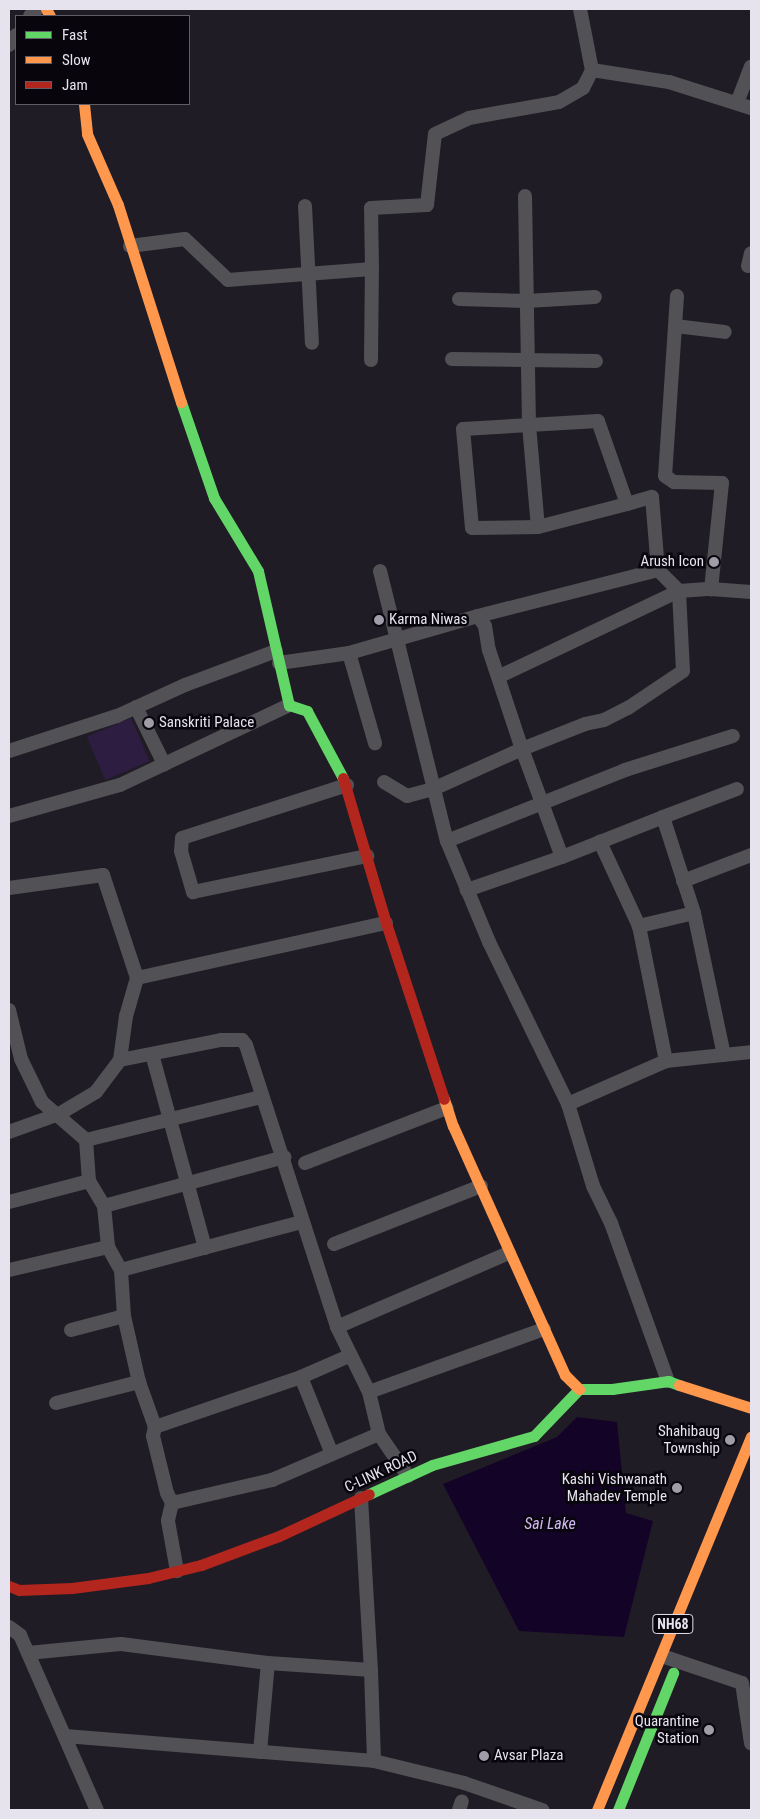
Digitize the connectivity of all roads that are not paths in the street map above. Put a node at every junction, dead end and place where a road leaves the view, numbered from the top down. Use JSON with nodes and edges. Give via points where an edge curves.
{"nodes":[{"id":1,"x":580,"y":9,"type":"edge"},
{"id":2,"x":751,"y":67,"type":"edge"},
{"id":3,"x":592,"y":70,"type":"junction"},
{"id":4,"x":736,"y":103,"type":"junction"},
{"id":5,"x":84,"y":105,"type":"edge"},
{"id":6,"x":751,"y":108,"type":"edge"},
{"id":7,"x":525,"y":196,"type":"dead end"},
{"id":8,"x":305,"y":206,"type":"dead end"},
{"id":9,"x":130,"y":246,"type":"junction"},
{"id":10,"x":372,"y":269,"type":"junction"},
{"id":11,"x":308,"y":274,"type":"junction"},
{"id":12,"x":677,"y":296,"type":"dead end"},
{"id":13,"x":595,"y":298,"type":"dead end"},
{"id":14,"x":459,"y":299,"type":"dead end"},
{"id":15,"x":527,"y":301,"type":"junction"},
{"id":16,"x":675,"y":326,"type":"junction"},
{"id":17,"x":725,"y":332,"type":"dead end"},
{"id":18,"x":312,"y":343,"type":"dead end"},
{"id":19,"x":452,"y":359,"type":"dead end"},
{"id":20,"x":528,"y":359,"type":"junction"},
{"id":21,"x":371,"y":360,"type":"dead end"},
{"id":22,"x":596,"y":361,"type":"dead end"},
{"id":23,"x":529,"y":425,"type":"junction"},
{"id":24,"x":627,"y":504,"type":"junction"},
{"id":25,"x":538,"y":527,"type":"junction"},
{"id":26,"x":658,"y":570,"type":"junction"},
{"id":27,"x":380,"y":572,"type":"dead end"},
{"id":28,"x":711,"y":589,"type":"junction"},
{"id":29,"x":679,"y":591,"type":"junction"},
{"id":30,"x":751,"y":592,"type":"edge"},
{"id":31,"x":478,"y":616,"type":"junction"},
{"id":32,"x":398,"y":638,"type":"junction"},
{"id":33,"x":349,"y":653,"type":"junction"},
{"id":34,"x":277,"y":657,"type":"junction"},
{"id":35,"x":498,"y":677,"type":"junction"},
{"id":36,"x":289,"y":705,"type":"junction"},
{"id":37,"x":136,"y":707,"type":"junction"},
{"id":38,"x":733,"y":736,"type":"dead end"},
{"id":39,"x":375,"y":743,"type":"dead end"},
{"id":40,"x":522,"y":749,"type":"junction"},
{"id":41,"x":9,"y":751,"type":"edge"},
{"id":42,"x":164,"y":764,"type":"junction"},
{"id":43,"x":384,"y":782,"type":"dead end"},
{"id":44,"x":347,"y":785,"type":"junction"},
{"id":45,"x":433,"y":789,"type":"junction"},
{"id":46,"x":737,"y":789,"type":"dead end"},
{"id":47,"x":541,"y":802,"type":"junction"},
{"id":48,"x":9,"y":816,"type":"edge"},
{"id":49,"x":663,"y":817,"type":"junction"},
{"id":50,"x":447,"y":840,"type":"junction"},
{"id":51,"x":600,"y":842,"type":"junction"},
{"id":52,"x":751,"y":855,"type":"edge"},
{"id":53,"x":367,"y":856,"type":"junction"},
{"id":54,"x":562,"y":857,"type":"junction"},
{"id":55,"x":684,"y":881,"type":"junction"},
{"id":56,"x":9,"y":888,"type":"edge"},
{"id":57,"x":467,"y":890,"type":"junction"},
{"id":58,"x":694,"y":914,"type":"junction"},
{"id":59,"x":386,"y":923,"type":"junction"},
{"id":60,"x":639,"y":926,"type":"junction"},
{"id":61,"x":136,"y":978,"type":"junction"},
{"id":62,"x":9,"y":1010,"type":"edge"},
{"id":63,"x":751,"y":1052,"type":"edge"},
{"id":64,"x":152,"y":1054,"type":"junction"},
{"id":65,"x":724,"y":1055,"type":"junction"},
{"id":66,"x":15,"y":1060,"type":"edge"},
{"id":67,"x":120,"y":1060,"type":"junction"},
{"id":68,"x":666,"y":1061,"type":"junction"},
{"id":69,"x":261,"y":1097,"type":"junction"},
{"id":70,"x":568,"y":1104,"type":"junction"},
{"id":71,"x":447,"y":1108,"type":"junction"},
{"id":72,"x":59,"y":1114,"type":"junction"},
{"id":73,"x":171,"y":1119,"type":"junction"},
{"id":74,"x":9,"y":1132,"type":"edge"},
{"id":75,"x":86,"y":1140,"type":"junction"},
{"id":76,"x":284,"y":1157,"type":"junction"},
{"id":77,"x":305,"y":1163,"type":"dead end"},
{"id":78,"x":90,"y":1181,"type":"junction"},
{"id":79,"x":188,"y":1183,"type":"junction"},
{"id":80,"x":481,"y":1186,"type":"junction"},
{"id":81,"x":9,"y":1202,"type":"edge"},
{"id":82,"x":104,"y":1206,"type":"junction"},
{"id":83,"x":301,"y":1222,"type":"junction"},
{"id":84,"x":334,"y":1244,"type":"dead end"},
{"id":85,"x":108,"y":1247,"type":"junction"},
{"id":86,"x":205,"y":1248,"type":"junction"},
{"id":87,"x":509,"y":1253,"type":"junction"},
{"id":88,"x":9,"y":1270,"type":"edge"},
{"id":89,"x":121,"y":1270,"type":"junction"},
{"id":90,"x":124,"y":1316,"type":"junction"},
{"id":91,"x":337,"y":1327,"type":"junction"},
{"id":92,"x":544,"y":1329,"type":"junction"},
{"id":93,"x":71,"y":1330,"type":"dead end"},
{"id":94,"x":349,"y":1356,"type":"junction"},
{"id":95,"x":301,"y":1377,"type":"junction"},
{"id":96,"x":668,"y":1381,"type":"junction"},
{"id":97,"x":139,"y":1382,"type":"junction"},
{"id":98,"x":579,"y":1389,"type":"junction"},
{"id":99,"x":369,"y":1392,"type":"junction"},
{"id":100,"x":56,"y":1403,"type":"dead end"},
{"id":101,"x":751,"y":1408,"type":"edge"},
{"id":102,"x":155,"y":1427,"type":"junction"},
{"id":103,"x":379,"y":1434,"type":"junction"},
{"id":104,"x":751,"y":1437,"type":"edge"},
{"id":105,"x":332,"y":1454,"type":"junction"},
{"id":106,"x":408,"y":1476,"type":"junction"},
{"id":107,"x":361,"y":1498,"type":"junction"},
{"id":108,"x":172,"y":1503,"type":"junction"},
{"id":109,"x":177,"y":1571,"type":"junction"},
{"id":110,"x":9,"y":1586,"type":"edge"},
{"id":111,"x":9,"y":1627,"type":"edge"},
{"id":112,"x":684,"y":1645,"type":"dead end"},
{"id":113,"x":28,"y":1653,"type":"junction"},
{"id":114,"x":660,"y":1655,"type":"junction"},
{"id":115,"x":677,"y":1662,"type":"junction"},
{"id":116,"x":268,"y":1663,"type":"junction"},
{"id":117,"x":370,"y":1670,"type":"junction"},
{"id":118,"x":64,"y":1736,"type":"junction"},
{"id":119,"x":751,"y":1743,"type":"edge"},
{"id":120,"x":260,"y":1752,"type":"junction"},
{"id":121,"x":374,"y":1760,"type":"junction"},
{"id":122,"x":97,"y":1810,"type":"edge"},
{"id":123,"x":542,"y":1810,"type":"edge"},
{"id":124,"x":597,"y":1810,"type":"edge"},
{"id":125,"x":618,"y":1810,"type":"edge"}],
"edges":[{"from":1,"to":3,"type":"street"},
{"from":2,"to":4,"type":"street"},
{"from":3,"to":4,"type":"street","via":[[670,82]]},
{"from":3,"to":10,"type":"street","via":[[583,88],[559,102],[469,118],[435,134],[426,205],[371,208]]},
{"from":4,"to":6,"type":"street"},
{"from":5,"to":9,"type":"main road","via":[[87,134],[118,205]]},
{"from":7,"to":15,"type":"street"},
{"from":8,"to":11,"type":"street"},
{"from":9,"to":11,"type":"street","via":[[185,239],[228,280]]},
{"from":9,"to":34,"type":"main road","via":[[151,317],[214,498],[258,571]]},
{"from":10,"to":11,"type":"street"},
{"from":10,"to":21,"type":"street"},
{"from":11,"to":18,"type":"street"},
{"from":12,"to":16,"type":"street"},
{"from":13,"to":15,"type":"street"},
{"from":14,"to":15,"type":"street"},
{"from":15,"to":20,"type":"street"},
{"from":16,"to":17,"type":"street"},
{"from":16,"to":28,"type":"street","via":[[665,476],[674,482],[722,483]]},
{"from":19,"to":20,"type":"street"},
{"from":20,"to":22,"type":"street"},
{"from":20,"to":23,"type":"street"},
{"from":23,"to":24,"type":"street","via":[[598,421]]},
{"from":23,"to":25,"type":"street"},
{"from":23,"to":25,"type":"street","via":[[463,429],[472,528]]},
{"from":24,"to":25,"type":"street"},
{"from":24,"to":26,"type":"street","via":[[652,497]]},
{"from":26,"to":29,"type":"street"},
{"from":26,"to":31,"type":"street"},
{"from":27,"to":32,"type":"street"},
{"from":28,"to":29,"type":"street"},
{"from":28,"to":30,"type":"street"},
{"from":29,"to":35,"type":"street"},
{"from":29,"to":40,"type":"street","via":[[683,671],[604,720],[585,724]]},
{"from":31,"to":32,"type":"street"},
{"from":31,"to":35,"type":"street","via":[[485,626]]},
{"from":32,"to":33,"type":"street"},
{"from":32,"to":45,"type":"street"},
{"from":33,"to":34,"type":"street"},
{"from":33,"to":39,"type":"street"},
{"from":34,"to":36,"type":"main road"},
{"from":34,"to":37,"type":"street","via":[[185,684]]},
{"from":35,"to":40,"type":"street"},
{"from":36,"to":42,"type":"street"},
{"from":36,"to":44,"type":"main road","via":[[307,711]]},
{"from":37,"to":41,"type":"street"},
{"from":37,"to":42,"type":"street"},
{"from":38,"to":47,"type":"street","via":[[625,770]]},
{"from":40,"to":45,"type":"street"},
{"from":40,"to":47,"type":"street"},
{"from":42,"to":48,"type":"street","via":[[120,785]]},
{"from":43,"to":45,"type":"street","via":[[407,796]]},
{"from":44,"to":53,"type":"main road"},
{"from":44,"to":53,"type":"street","via":[[182,838],[181,851],[193,892]]},
{"from":45,"to":50,"type":"street"},
{"from":46,"to":49,"type":"street"},
{"from":47,"to":50,"type":"street"},
{"from":47,"to":54,"type":"street"},
{"from":49,"to":51,"type":"street"},
{"from":49,"to":55,"type":"street"},
{"from":50,"to":57,"type":"street"},
{"from":51,"to":54,"type":"street"},
{"from":51,"to":60,"type":"street"},
{"from":52,"to":55,"type":"street"},
{"from":53,"to":59,"type":"main road"},
{"from":54,"to":57,"type":"street"},
{"from":55,"to":58,"type":"street"},
{"from":56,"to":61,"type":"street","via":[[103,875]]},
{"from":57,"to":70,"type":"street"},
{"from":58,"to":60,"type":"street"},
{"from":58,"to":65,"type":"street"},
{"from":59,"to":61,"type":"street"},
{"from":59,"to":71,"type":"main road"},
{"from":60,"to":68,"type":"street"},
{"from":61,"to":67,"type":"street","via":[[126,1016]]},
{"from":62,"to":66,"type":"street"},
{"from":63,"to":65,"type":"street"},
{"from":64,"to":67,"type":"street"},
{"from":64,"to":69,"type":"street","via":[[221,1040],[242,1040],[251,1055]]},
{"from":64,"to":73,"type":"street"},
{"from":65,"to":68,"type":"street"},
{"from":66,"to":72,"type":"street","via":[[42,1102]]},
{"from":67,"to":72,"type":"street","via":[[96,1092]]},
{"from":68,"to":70,"type":"street"},
{"from":69,"to":73,"type":"street"},
{"from":69,"to":76,"type":"street"},
{"from":70,"to":96,"type":"street","via":[[593,1186],[611,1223]]},
{"from":71,"to":77,"type":"street"},
{"from":71,"to":80,"type":"main road"},
{"from":72,"to":74,"type":"street"},
{"from":72,"to":75,"type":"street"},
{"from":73,"to":75,"type":"street"},
{"from":73,"to":79,"type":"street"},
{"from":75,"to":78,"type":"street"},
{"from":76,"to":79,"type":"street"},
{"from":76,"to":83,"type":"street"},
{"from":78,"to":81,"type":"street"},
{"from":78,"to":82,"type":"street"},
{"from":79,"to":82,"type":"street"},
{"from":79,"to":86,"type":"street"},
{"from":80,"to":84,"type":"street"},
{"from":80,"to":87,"type":"main road"},
{"from":82,"to":85,"type":"street"},
{"from":83,"to":86,"type":"street"},
{"from":83,"to":91,"type":"street"},
{"from":85,"to":88,"type":"street"},
{"from":85,"to":89,"type":"street"},
{"from":86,"to":89,"type":"street"},
{"from":87,"to":91,"type":"street"},
{"from":87,"to":92,"type":"main road"},
{"from":89,"to":90,"type":"street"},
{"from":90,"to":93,"type":"street"},
{"from":90,"to":97,"type":"street"},
{"from":91,"to":94,"type":"street"},
{"from":92,"to":98,"type":"main road","via":[[566,1375]]},
{"from":92,"to":99,"type":"street"},
{"from":94,"to":95,"type":"street"},
{"from":94,"to":99,"type":"street"},
{"from":95,"to":102,"type":"street"},
{"from":95,"to":105,"type":"street"},
{"from":96,"to":98,"type":"main road","via":[[612,1389]]},
{"from":96,"to":101,"type":"main road"},
{"from":97,"to":100,"type":"street"},
{"from":97,"to":102,"type":"street"},
{"from":98,"to":106,"type":"main road","name":"C-LINK ROAD","via":[[534,1436],[432,1465]]},
{"from":99,"to":103,"type":"street"},
{"from":102,"to":108,"type":"street","via":[[153,1436]]},
{"from":103,"to":105,"type":"street"},
{"from":103,"to":106,"type":"street"},
{"from":104,"to":114,"type":"main road","number":"NH68"},
{"from":105,"to":108,"type":"street","via":[[272,1480]]},
{"from":106,"to":107,"type":"main road","name":"C-LINK ROAD"},
{"from":107,"to":109,"type":"main road","name":"C-LINK ROAD","via":[[279,1536]]},
{"from":107,"to":117,"type":"street"},
{"from":108,"to":109,"type":"street","via":[[168,1521]]},
{"from":109,"to":110,"type":"main road","name":"C-LINK ROAD","via":[[72,1588],[20,1590]]},
{"from":111,"to":113,"type":"street","via":[[20,1635]]},
{"from":112,"to":115,"type":"main road","number":"NH68"},
{"from":113,"to":116,"type":"street","via":[[121,1644]]},
{"from":113,"to":118,"type":"street"},
{"from":114,"to":115,"type":"street"},
{"from":114,"to":124,"type":"main road","number":"NH68"},
{"from":115,"to":119,"type":"street","via":[[742,1682]]},
{"from":115,"to":125,"type":"main road","number":"NH68"},
{"from":116,"to":117,"type":"street"},
{"from":116,"to":120,"type":"street"},
{"from":117,"to":121,"type":"street"},
{"from":118,"to":120,"type":"street"},
{"from":118,"to":122,"type":"street"},
{"from":120,"to":121,"type":"street"},
{"from":121,"to":123,"type":"street","via":[[464,1783]]}]}
